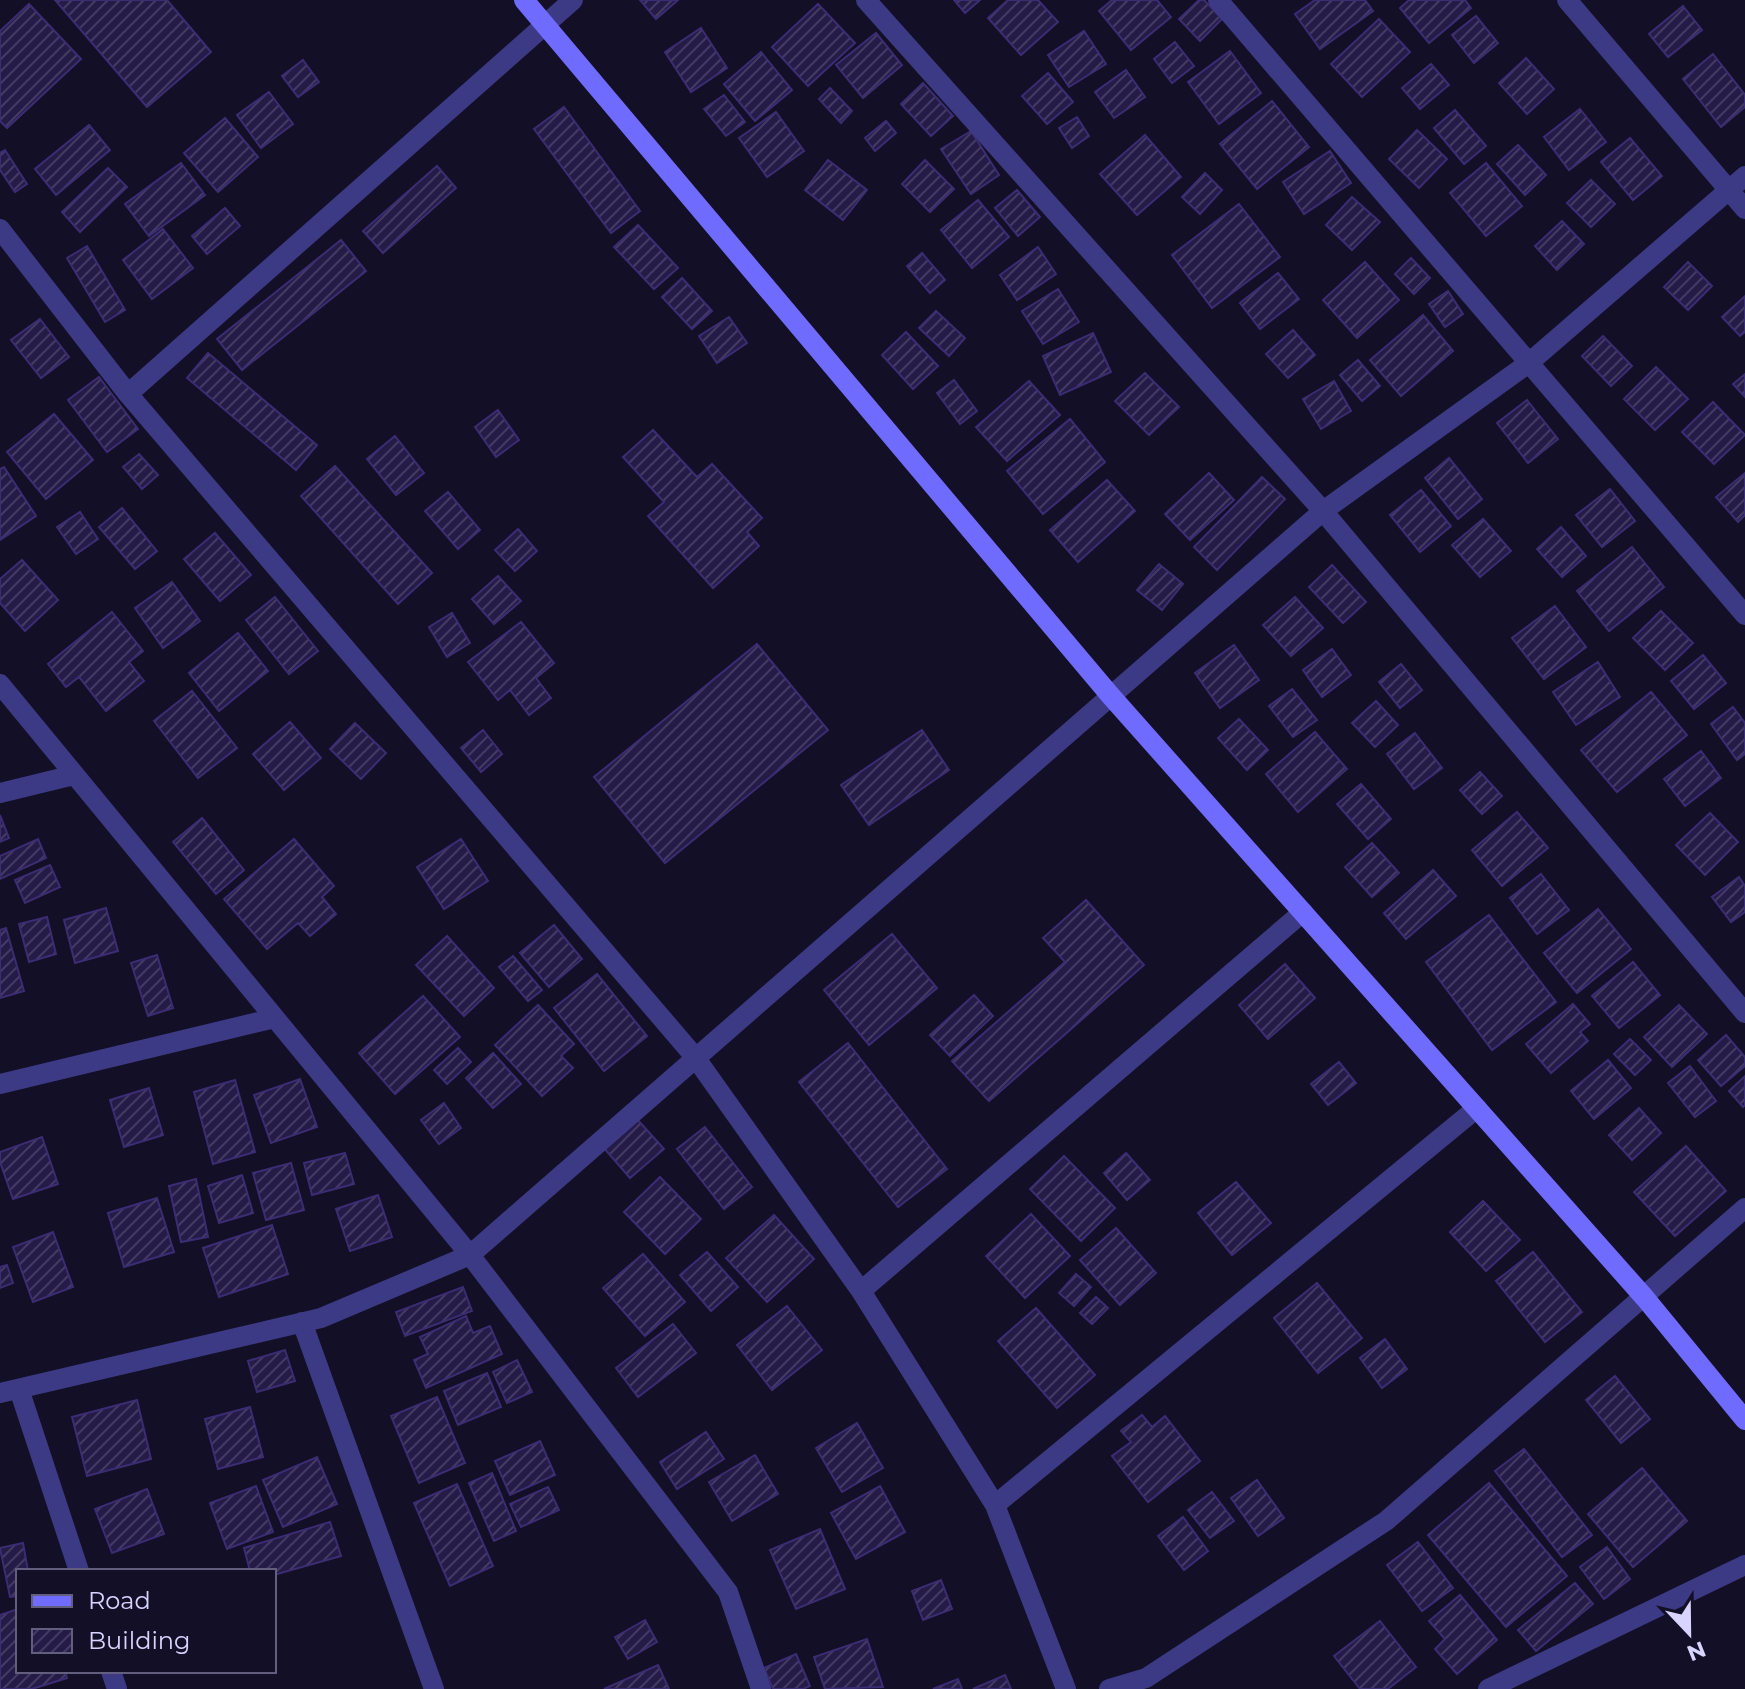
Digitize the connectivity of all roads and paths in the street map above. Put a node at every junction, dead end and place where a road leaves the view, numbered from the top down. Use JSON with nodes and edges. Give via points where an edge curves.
{"nodes":[{"id":1,"x":524,"y":0,"type":"edge"},
{"id":2,"x":573,"y":0,"type":"edge"},
{"id":3,"x":866,"y":0,"type":"edge"},
{"id":4,"x":1218,"y":0,"type":"edge"},
{"id":5,"x":1567,"y":0,"type":"edge"},
{"id":6,"x":545,"y":25,"type":"junction"},
{"id":7,"x":1745,"y":176,"type":"edge"},
{"id":8,"x":1729,"y":190,"type":"junction"},
{"id":9,"x":1745,"y":209,"type":"edge"},
{"id":10,"x":0,"y":229,"type":"edge"},
{"id":11,"x":1530,"y":362,"type":"junction"},
{"id":12,"x":128,"y":394,"type":"junction"},
{"id":13,"x":1323,"y":511,"type":"junction"},
{"id":14,"x":1745,"y":615,"type":"edge"},
{"id":15,"x":0,"y":684,"type":"edge"},
{"id":16,"x":1110,"y":695,"type":"junction"},
{"id":17,"x":74,"y":775,"type":"junction"},
{"id":18,"x":0,"y":793,"type":"edge"},
{"id":19,"x":1303,"y":912,"type":"junction"},
{"id":20,"x":1745,"y":1013,"type":"edge"},
{"id":21,"x":275,"y":1018,"type":"junction"},
{"id":22,"x":695,"y":1057,"type":"junction"},
{"id":23,"x":0,"y":1084,"type":"edge"},
{"id":24,"x":1477,"y":1108,"type":"junction"},
{"id":25,"x":1745,"y":1208,"type":"edge"},
{"id":26,"x":470,"y":1255,"type":"junction"},
{"id":27,"x":861,"y":1291,"type":"junction"},
{"id":28,"x":1645,"y":1298,"type":"junction"},
{"id":29,"x":302,"y":1322,"type":"junction"},
{"id":30,"x":10,"y":1391,"type":"edge"},
{"id":31,"x":1745,"y":1420,"type":"edge"},
{"id":32,"x":995,"y":1505,"type":"junction"},
{"id":33,"x":1745,"y":1565,"type":"edge"},
{"id":34,"x":78,"y":1569,"type":"edge"},
{"id":35,"x":434,"y":1689,"type":"edge"},
{"id":36,"x":761,"y":1689,"type":"edge"},
{"id":37,"x":1071,"y":1689,"type":"edge"},
{"id":38,"x":1109,"y":1689,"type":"edge"},
{"id":39,"x":1488,"y":1689,"type":"edge"}],
"edges":[{"from":1,"to":6,"type":"main road"},
{"from":2,"to":6,"type":"street"},
{"from":3,"to":13,"type":"street"},
{"from":4,"to":11,"type":"street"},
{"from":5,"to":8,"type":"street"},
{"from":6,"to":12,"type":"street"},
{"from":6,"to":16,"type":"main road"},
{"from":7,"to":8,"type":"street"},
{"from":8,"to":9,"type":"street"},
{"from":8,"to":11,"type":"street"},
{"from":10,"to":12,"type":"street"},
{"from":11,"to":13,"type":"street"},
{"from":11,"to":14,"type":"street"},
{"from":12,"to":22,"type":"street"},
{"from":13,"to":16,"type":"street"},
{"from":13,"to":20,"type":"street"},
{"from":15,"to":17,"type":"street"},
{"from":16,"to":19,"type":"main road"},
{"from":16,"to":22,"type":"street"},
{"from":17,"to":18,"type":"street"},
{"from":17,"to":21,"type":"street"},
{"from":19,"to":24,"type":"main road"},
{"from":19,"to":27,"type":"street"},
{"from":21,"to":23,"type":"street"},
{"from":21,"to":26,"type":"street"},
{"from":22,"to":26,"type":"street"},
{"from":22,"to":27,"type":"street"},
{"from":24,"to":28,"type":"main road"},
{"from":24,"to":32,"type":"street"},
{"from":25,"to":28,"type":"street"},
{"from":26,"to":29,"type":"street"},
{"from":26,"to":36,"type":"street","via":[[728,1592]]},
{"from":27,"to":32,"type":"street"},
{"from":28,"to":31,"type":"main road"},
{"from":28,"to":38,"type":"street","via":[[1386,1521],[1146,1678]]},
{"from":29,"to":30,"type":"street"},
{"from":29,"to":35,"type":"street"},
{"from":30,"to":34,"type":"street"},
{"from":32,"to":37,"type":"street"},
{"from":33,"to":39,"type":"street"}]}
